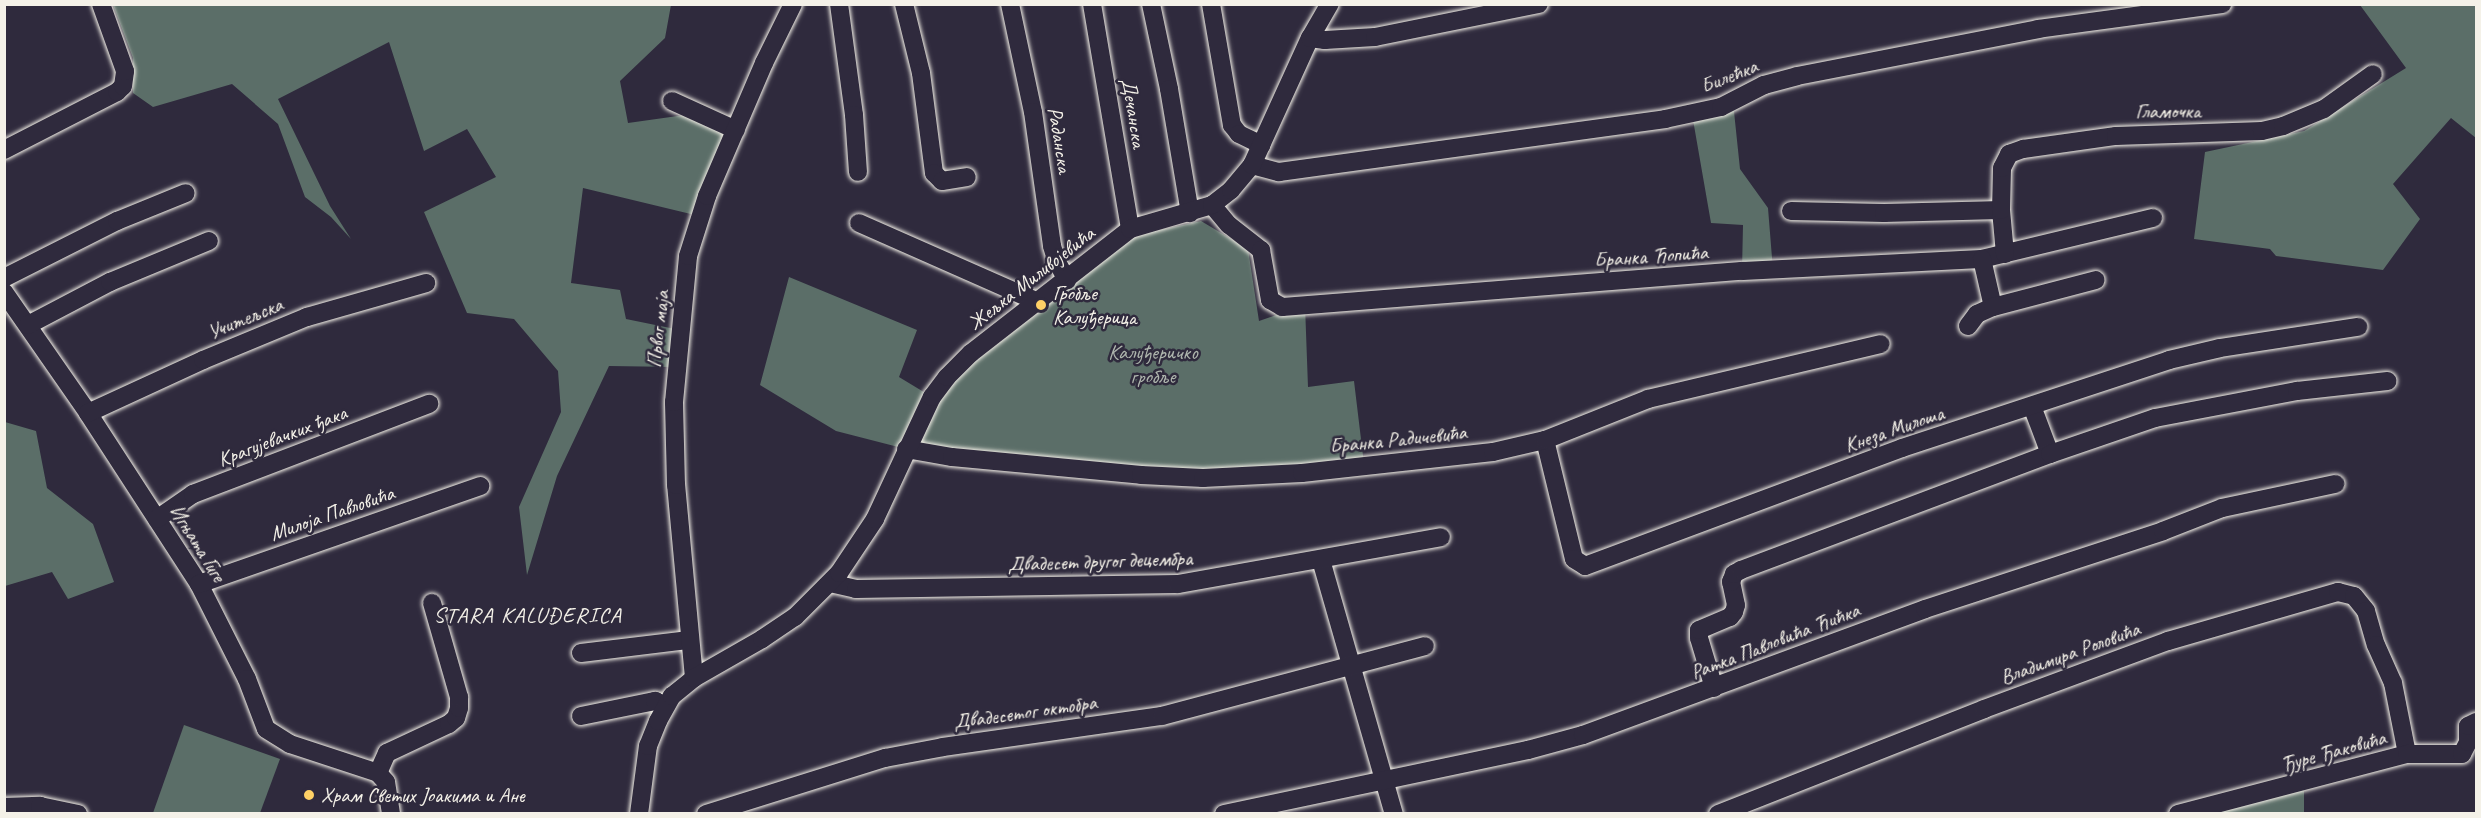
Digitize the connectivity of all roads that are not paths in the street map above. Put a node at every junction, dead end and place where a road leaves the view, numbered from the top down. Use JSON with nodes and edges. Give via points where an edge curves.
{"nodes":[{"id":1,"x":101,"y":4,"type":"edge"},
{"id":2,"x":793,"y":4,"type":"edge"},
{"id":3,"x":839,"y":4,"type":"edge"},
{"id":4,"x":904,"y":4,"type":"edge"},
{"id":5,"x":1010,"y":4,"type":"edge"},
{"id":6,"x":1092,"y":4,"type":"edge"},
{"id":7,"x":1150,"y":4,"type":"edge"},
{"id":8,"x":1211,"y":4,"type":"edge"},
{"id":9,"x":1330,"y":4,"type":"edge"},
{"id":10,"x":1539,"y":4,"type":"edge"},
{"id":11,"x":2222,"y":4,"type":"edge"},
{"id":12,"x":1310,"y":38,"type":"junction"},
{"id":13,"x":2373,"y":74,"type":"dead end"},
{"id":14,"x":672,"y":101,"type":"dead end"},
{"id":15,"x":736,"y":130,"type":"junction"},
{"id":16,"x":1262,"y":145,"type":"junction"},
{"id":17,"x":4,"y":150,"type":"edge"},
{"id":18,"x":1252,"y":165,"type":"junction"},
{"id":19,"x":858,"y":172,"type":"dead end"},
{"id":20,"x":967,"y":177,"type":"dead end"},
{"id":21,"x":186,"y":193,"type":"dead end"},
{"id":22,"x":1212,"y":205,"type":"junction"},
{"id":23,"x":2001,"y":210,"type":"junction"},
{"id":24,"x":1791,"y":211,"type":"dead end"},
{"id":25,"x":1190,"y":213,"type":"junction"},
{"id":26,"x":2152,"y":218,"type":"dead end"},
{"id":27,"x":859,"y":223,"type":"dead end"},
{"id":28,"x":1130,"y":229,"type":"junction"},
{"id":29,"x":209,"y":241,"type":"dead end"},
{"id":30,"x":2005,"y":254,"type":"junction"},
{"id":31,"x":1982,"y":259,"type":"junction"},
{"id":32,"x":4,"y":278,"type":"edge"},
{"id":33,"x":1067,"y":280,"type":"junction"},
{"id":34,"x":2096,"y":280,"type":"dead end"},
{"id":35,"x":426,"y":283,"type":"dead end"},
{"id":36,"x":4,"y":292,"type":"edge"},
{"id":37,"x":1038,"y":302,"type":"junction"},
{"id":38,"x":1993,"y":307,"type":"junction"},
{"id":39,"x":28,"y":326,"type":"junction"},
{"id":40,"x":1968,"y":326,"type":"dead end"},
{"id":41,"x":2358,"y":327,"type":"dead end"},
{"id":42,"x":1881,"y":344,"type":"dead end"},
{"id":43,"x":2387,"y":381,"type":"dead end"},
{"id":44,"x":429,"y":404,"type":"dead end"},
{"id":45,"x":2032,"y":406,"type":"junction"},
{"id":46,"x":88,"y":413,"type":"junction"},
{"id":47,"x":1545,"y":440,"type":"junction"},
{"id":48,"x":906,"y":449,"type":"junction"},
{"id":49,"x":2050,"y":454,"type":"junction"},
{"id":50,"x":2335,"y":484,"type":"dead end"},
{"id":51,"x":480,"y":486,"type":"dead end"},
{"id":52,"x":157,"y":519,"type":"junction"},
{"id":53,"x":1441,"y":537,"type":"dead end"},
{"id":54,"x":1321,"y":560,"type":"junction"},
{"id":55,"x":831,"y":583,"type":"junction"},
{"id":56,"x":199,"y":584,"type":"junction"},
{"id":57,"x":432,"y":603,"type":"dead end"},
{"id":58,"x":689,"y":640,"type":"junction"},
{"id":59,"x":1425,"y":646,"type":"dead end"},
{"id":60,"x":581,"y":653,"type":"dead end"},
{"id":61,"x":1353,"y":666,"type":"junction"},
{"id":62,"x":694,"y":678,"type":"junction"},
{"id":63,"x":1714,"y":688,"type":"junction"},
{"id":64,"x":666,"y":706,"type":"junction"},
{"id":65,"x":581,"y":716,"type":"dead end"},
{"id":66,"x":2476,"y":722,"type":"edge"},
{"id":67,"x":2408,"y":754,"type":"junction"},
{"id":68,"x":378,"y":773,"type":"junction"},
{"id":69,"x":1383,"y":780,"type":"junction"},
{"id":70,"x":4,"y":807,"type":"edge"},
{"id":71,"x":41,"y":810,"type":"edge"},
{"id":72,"x":78,"y":813,"type":"edge"},
{"id":73,"x":391,"y":813,"type":"edge"},
{"id":74,"x":639,"y":813,"type":"edge"},
{"id":75,"x":706,"y":813,"type":"edge"},
{"id":76,"x":1224,"y":813,"type":"edge"},
{"id":77,"x":1394,"y":813,"type":"edge"},
{"id":78,"x":1718,"y":813,"type":"edge"},
{"id":79,"x":2178,"y":813,"type":"edge"}],
"edges":[{"from":1,"to":17,"type":"street","via":[[125,71],[123,86]]},
{"from":2,"to":15,"type":"street","name":"Првог маја"},
{"from":3,"to":19,"type":"street"},
{"from":4,"to":20,"type":"street","via":[[921,72],[933,173],[942,181]]},
{"from":5,"to":33,"type":"street","name":"Раданска","via":[[1033,112],[1052,246]]},
{"from":6,"to":28,"type":"street","name":"Дечанска"},
{"from":7,"to":25,"type":"street"},
{"from":8,"to":16,"type":"street","via":[[1232,125],[1239,134]]},
{"from":9,"to":12,"type":"street","name":"Жељка Миливојевића"},
{"from":10,"to":12,"type":"street","via":[[1375,37]]},
{"from":11,"to":18,"type":"street","name":"Билећка","via":[[2038,29],[1788,78],[1757,88],[1721,107],[1665,119],[1279,172]]},
{"from":12,"to":16,"type":"street","name":"Жељка Миливојевића"},
{"from":13,"to":23,"type":"street","name":"Гламочка","via":[[2324,109],[2262,131],[2116,136],[2022,149],[2009,154],[2004,161]]},
{"from":14,"to":15,"type":"street"},
{"from":15,"to":58,"type":"street","name":"Првог маја","via":[[694,229],[678,349],[674,402],[676,469]]},
{"from":16,"to":18,"type":"street","name":"Жељка Миливојевића"},
{"from":18,"to":22,"type":"street","name":"Жељка Миливојевића"},
{"from":21,"to":32,"type":"street","via":[[117,220]]},
{"from":22,"to":25,"type":"street","name":"Жељка Миливојевића"},
{"from":22,"to":31,"type":"street","name":"Бранка Ћопића","via":[[1229,225],[1261,250],[1270,300],[1282,307],[1742,271]]},
{"from":23,"to":24,"type":"street"},
{"from":23,"to":30,"type":"street","name":"Гламочка"},
{"from":25,"to":28,"type":"street","name":"Жељка Миливојевића"},
{"from":26,"to":30,"type":"street","name":"Бранка Ћопића"},
{"from":27,"to":37,"type":"street"},
{"from":28,"to":33,"type":"street","name":"Жељка Миливојевића"},
{"from":29,"to":39,"type":"street","via":[[110,282]]},
{"from":30,"to":31,"type":"street","name":"Бранка Ћопића"},
{"from":31,"to":38,"type":"street"},
{"from":33,"to":37,"type":"street","name":"Жељка Миливојевића"},
{"from":34,"to":38,"type":"street"},
{"from":35,"to":46,"type":"street","name":"Учитељска","via":[[307,317]]},
{"from":36,"to":39,"type":"street","name":"Игњата Гиге"},
{"from":37,"to":48,"type":"street","name":"Жељка Миливојевића","via":[[971,353],[947,377],[921,415]]},
{"from":38,"to":40,"type":"street","via":[[1977,314]]},
{"from":39,"to":46,"type":"street","name":"Игњата Гиге"},
{"from":41,"to":45,"type":"street","name":"Кнеза Милоша","via":[[2193,354]]},
{"from":42,"to":47,"type":"street","name":"Бранка Радичевића","via":[[1648,399]]},
{"from":43,"to":49,"type":"street","via":[[2296,391],[2193,409]]},
{"from":44,"to":52,"type":"street","name":"Крагујевачких ђака","via":[[193,494]]},
{"from":45,"to":47,"type":"street","name":"Кнеза Милоша","via":[[1902,448],[1585,566],[1574,559]]},
{"from":45,"to":49,"type":"street"},
{"from":46,"to":52,"type":"street","name":"Игњата Гиге"},
{"from":47,"to":48,"type":"street","name":"Бранка Радичевића","via":[[1493,452],[1302,473],[1203,478],[1141,476]]},
{"from":48,"to":55,"type":"street","name":"Жељка Миливојевића","via":[[875,519]]},
{"from":49,"to":63,"type":"street","via":[[1734,574],[1734,612],[1699,630]]},
{"from":50,"to":63,"type":"street","name":"Ратка Павловића Ћићка","via":[[2222,508],[1925,609]]},
{"from":51,"to":56,"type":"street","name":"Милоја Павловића"},
{"from":52,"to":56,"type":"street","name":"Игњата Гиге"},
{"from":53,"to":54,"type":"street","name":"Двадесет другог децембра"},
{"from":54,"to":55,"type":"street","name":"Двадесет другог децембра","via":[[1178,584],[1143,586],[856,589]]},
{"from":54,"to":61,"type":"street"},
{"from":55,"to":62,"type":"street","name":"Жељка Миливојевића","via":[[785,624]]},
{"from":56,"to":68,"type":"street","name":"Игњата Гиге","via":[[271,734]]},
{"from":57,"to":68,"type":"street","via":[[459,697],[456,718],[387,753]]},
{"from":58,"to":60,"type":"street"},
{"from":58,"to":62,"type":"street","name":"Првог маја"},
{"from":59,"to":61,"type":"street","name":"Двадесетог октобра"},
{"from":61,"to":69,"type":"street"},
{"from":61,"to":75,"type":"street","name":"Двадесетог октобра","via":[[1162,716],[885,758]]},
{"from":62,"to":64,"type":"street","name":"Жељка Миливојевића"},
{"from":63,"to":69,"type":"street","name":"Ратка Павловића Ћићка","via":[[1583,735]]},
{"from":64,"to":65,"type":"street","via":[[655,701]]},
{"from":64,"to":74,"type":"street","name":"Жељка Миливојевића","via":[[648,746]]},
{"from":66,"to":67,"type":"street","name":"Ђуре Ђаковића","via":[[2469,726],[2462,754]]},
{"from":67,"to":78,"type":"street","name":"Владимира Роловића","via":[[2393,682],[2361,602],[2338,592],[2168,641]]},
{"from":67,"to":79,"type":"street","name":"Ђуре Ђаковића"},
{"from":68,"to":73,"type":"street","via":[[386,782]]},
{"from":69,"to":76,"type":"street","name":"Ратка Павловића Ћићка"},
{"from":69,"to":77,"type":"street"},
{"from":70,"to":71,"type":"street"},
{"from":71,"to":72,"type":"street"}]}
